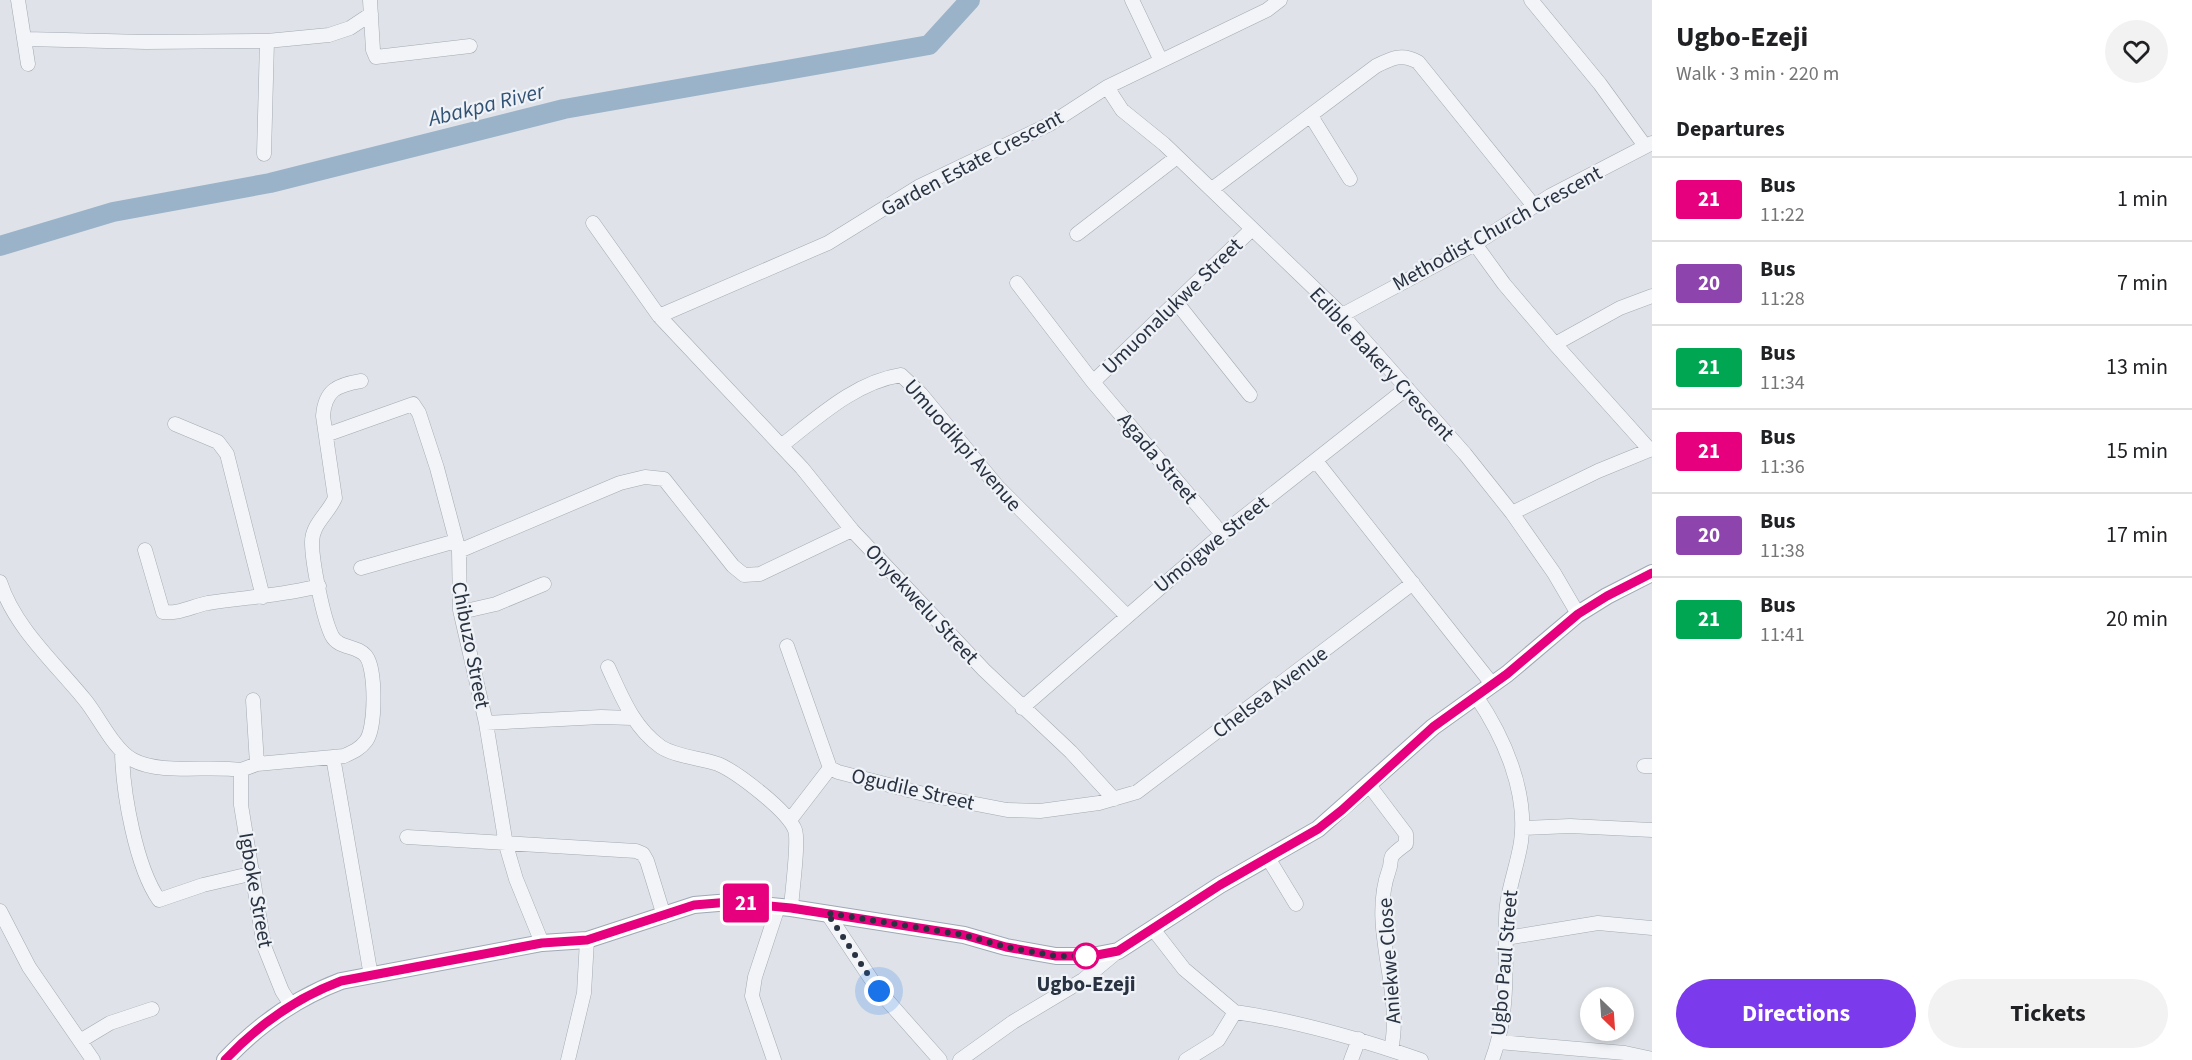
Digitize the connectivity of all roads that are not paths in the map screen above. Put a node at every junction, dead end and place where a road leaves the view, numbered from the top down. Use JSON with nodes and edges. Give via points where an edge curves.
{"nodes":[{"id":1,"x":18,"y":0,"type":"edge"},
{"id":2,"x":370,"y":0,"type":"edge"},
{"id":3,"x":1132,"y":0,"type":"edge"},
{"id":4,"x":1280,"y":0,"type":"edge"},
{"id":5,"x":1531,"y":0,"type":"edge"},
{"id":6,"x":371,"y":14,"type":"junction"},
{"id":7,"x":26,"y":39,"type":"junction"},
{"id":8,"x":267,"y":40,"type":"junction"},
{"id":9,"x":470,"y":46,"type":"dead end"},
{"id":10,"x":1161,"y":61,"type":"junction"},
{"id":11,"x":28,"y":64,"type":"dead end"},
{"id":12,"x":1107,"y":87,"type":"junction"},
{"id":13,"x":1311,"y":116,"type":"junction"},
{"id":14,"x":1648,"y":145,"type":"edge"},
{"id":15,"x":264,"y":154,"type":"dead end"},
{"id":16,"x":1177,"y":157,"type":"junction"},
{"id":17,"x":1350,"y":179,"type":"dead end"},
{"id":18,"x":1212,"y":189,"type":"junction"},
{"id":19,"x":1534,"y":206,"type":"junction"},
{"id":20,"x":592,"y":223,"type":"dead end"},
{"id":21,"x":1251,"y":230,"type":"junction"},
{"id":22,"x":1077,"y":234,"type":"dead end"},
{"id":23,"x":1475,"y":244,"type":"junction"},
{"id":24,"x":1017,"y":283,"type":"dead end"},
{"id":25,"x":1652,"y":296,"type":"edge"},
{"id":26,"x":1177,"y":303,"type":"junction"},
{"id":27,"x":1342,"y":315,"type":"junction"},
{"id":28,"x":659,"y":316,"type":"junction"},
{"id":29,"x":1555,"y":344,"type":"junction"},
{"id":30,"x":361,"y":381,"type":"dead end"},
{"id":31,"x":1093,"y":382,"type":"junction"},
{"id":32,"x":1407,"y":388,"type":"junction"},
{"id":33,"x":1250,"y":395,"type":"dead end"},
{"id":34,"x":175,"y":424,"type":"dead end"},
{"id":35,"x":326,"y":435,"type":"junction"},
{"id":36,"x":781,"y":446,"type":"junction"},
{"id":37,"x":1651,"y":449,"type":"edge"},
{"id":38,"x":1316,"y":461,"type":"junction"},
{"id":39,"x":1512,"y":513,"type":"junction"},
{"id":40,"x":852,"y":530,"type":"junction"},
{"id":41,"x":1222,"y":534,"type":"junction"},
{"id":42,"x":457,"y":546,"type":"junction"},
{"id":43,"x":145,"y":550,"type":"dead end"},
{"id":44,"x":361,"y":568,"type":"dead end"},
{"id":45,"x":1652,"y":573,"type":"edge"},
{"id":46,"x":0,"y":582,"type":"edge"},
{"id":47,"x":1413,"y":583,"type":"junction"},
{"id":48,"x":544,"y":584,"type":"dead end"},
{"id":49,"x":319,"y":586,"type":"junction"},
{"id":50,"x":263,"y":597,"type":"junction"},
{"id":51,"x":461,"y":612,"type":"junction"},
{"id":52,"x":1578,"y":614,"type":"junction"},
{"id":53,"x":1126,"y":615,"type":"junction"},
{"id":54,"x":787,"y":646,"type":"dead end"},
{"id":55,"x":608,"y":667,"type":"dead end"},
{"id":56,"x":1492,"y":684,"type":"junction"},
{"id":57,"x":1476,"y":696,"type":"junction"},
{"id":58,"x":253,"y":700,"type":"dead end"},
{"id":59,"x":1022,"y":708,"type":"junction"},
{"id":60,"x":632,"y":718,"type":"junction"},
{"id":61,"x":486,"y":723,"type":"junction"},
{"id":62,"x":122,"y":753,"type":"junction"},
{"id":63,"x":333,"y":757,"type":"junction"},
{"id":64,"x":257,"y":764,"type":"junction"},
{"id":65,"x":830,"y":768,"type":"junction"},
{"id":66,"x":241,"y":770,"type":"junction"},
{"id":67,"x":1369,"y":785,"type":"junction"},
{"id":68,"x":1120,"y":798,"type":"junction"},
{"id":69,"x":789,"y":820,"type":"junction"},
{"id":70,"x":1522,"y":828,"type":"junction"},
{"id":71,"x":1652,"y":830,"type":"edge"},
{"id":72,"x":407,"y":837,"type":"dead end"},
{"id":73,"x":506,"y":845,"type":"junction"},
{"id":74,"x":1268,"y":858,"type":"junction"},
{"id":75,"x":254,"y":873,"type":"junction"},
{"id":76,"x":1296,"y":904,"type":"dead end"},
{"id":77,"x":784,"y":907,"type":"junction"},
{"id":78,"x":0,"y":911,"type":"edge"},
{"id":79,"x":827,"y":913,"type":"junction"},
{"id":80,"x":664,"y":916,"type":"junction"},
{"id":81,"x":1652,"y":928,"type":"edge"},
{"id":82,"x":1153,"y":929,"type":"junction"},
{"id":83,"x":1506,"y":938,"type":"junction"},
{"id":84,"x":587,"y":940,"type":"junction"},
{"id":85,"x":542,"y":943,"type":"junction"},
{"id":86,"x":1118,"y":951,"type":"junction"},
{"id":87,"x":371,"y":975,"type":"junction"},
{"id":88,"x":291,"y":1005,"type":"junction"},
{"id":89,"x":152,"y":1009,"type":"dead end"},
{"id":90,"x":1235,"y":1012,"type":"junction"},
{"id":91,"x":1359,"y":1039,"type":"junction"},
{"id":92,"x":80,"y":1041,"type":"junction"},
{"id":93,"x":1498,"y":1042,"type":"junction"},
{"id":94,"x":1391,"y":1050,"type":"junction"},
{"id":95,"x":1652,"y":1059,"type":"edge"},
{"id":96,"x":93,"y":1060,"type":"edge"},
{"id":97,"x":225,"y":1060,"type":"edge"},
{"id":98,"x":568,"y":1060,"type":"edge"},
{"id":99,"x":774,"y":1060,"type":"edge"},
{"id":100,"x":940,"y":1060,"type":"edge"},
{"id":101,"x":960,"y":1060,"type":"edge"},
{"id":102,"x":1186,"y":1060,"type":"edge"},
{"id":103,"x":1351,"y":1060,"type":"edge"},
{"id":104,"x":1421,"y":1060,"type":"edge"},
{"id":105,"x":1492,"y":1060,"type":"edge"}],
"edges":[{"from":1,"to":7,"type":"street"},
{"from":2,"to":6,"type":"street"},
{"from":3,"to":10,"type":"street"},
{"from":4,"to":10,"type":"street","name":"Garden Estate Crescent"},
{"from":5,"to":14,"type":"street"},
{"from":6,"to":8,"type":"street","via":[[350,28],[329,35]]},
{"from":6,"to":9,"type":"street","via":[[376,57]]},
{"from":7,"to":8,"type":"street"},
{"from":7,"to":11,"type":"street"},
{"from":8,"to":15,"type":"street"},
{"from":10,"to":12,"type":"street","name":"Garden Estate Crescent"},
{"from":12,"to":16,"type":"street","name":"Edible Bakery Crescent","via":[[1122,110]]},
{"from":12,"to":28,"type":"street","name":"Garden Estate Crescent","via":[[1050,124],[920,186],[828,243]]},
{"from":13,"to":17,"type":"street"},
{"from":13,"to":18,"type":"street"},
{"from":13,"to":19,"type":"street","via":[[1376,66],[1394,57],[1408,56],[1418,62]]},
{"from":14,"to":19,"type":"street","name":"Methodist Church Crescent"},
{"from":16,"to":18,"type":"street","name":"Edible Bakery Crescent"},
{"from":16,"to":22,"type":"street"},
{"from":18,"to":21,"type":"street","name":"Edible Bakery Crescent"},
{"from":19,"to":23,"type":"street","name":"Methodist Church Crescent"},
{"from":20,"to":28,"type":"street","name":"Onyekwelu Street"},
{"from":21,"to":26,"type":"street","name":"Umuonalukwe Street"},
{"from":21,"to":27,"type":"street","name":"Edible Bakery Crescent"},
{"from":23,"to":27,"type":"street","name":"Methodist Church Crescent"},
{"from":23,"to":29,"type":"street"},
{"from":24,"to":31,"type":"street","name":"Agada Street"},
{"from":25,"to":29,"type":"street","via":[[1620,308]]},
{"from":26,"to":31,"type":"street","name":"Umuonalukwe Street"},
{"from":26,"to":33,"type":"street"},
{"from":27,"to":32,"type":"street","name":"Edible Bakery Crescent"},
{"from":28,"to":36,"type":"street","name":"Onyekwelu Street"},
{"from":29,"to":37,"type":"street"},
{"from":30,"to":35,"type":"street","via":[[336,386],[328,394],[323,416]]},
{"from":31,"to":41,"type":"street","name":"Agada Street"},
{"from":32,"to":38,"type":"street","name":"Umoigwe Street"},
{"from":32,"to":39,"type":"street","name":"Edible Bakery Crescent"},
{"from":34,"to":50,"type":"street","via":[[218,442],[227,454]]},
{"from":35,"to":42,"type":"street","name":"Chibuzo Street","via":[[412,404],[419,413],[437,468]]},
{"from":35,"to":49,"type":"street","via":[[335,498],[314,530],[312,542]]},
{"from":36,"to":40,"type":"street","name":"Onyekwelu Street"},
{"from":36,"to":53,"type":"street","name":"Umuodikpi Avenue","via":[[834,405],[879,378],[900,375],[921,394],[997,486]]},
{"from":37,"to":39,"type":"street"},
{"from":38,"to":41,"type":"street","name":"Umoigwe Street"},
{"from":38,"to":47,"type":"street"},
{"from":39,"to":52,"type":"street","name":"Edible Bakery Crescent"},
{"from":40,"to":42,"type":"street","via":[[760,574],[744,575],[664,479],[645,477]]},
{"from":40,"to":59,"type":"street","name":"Onyekwelu Street"},
{"from":41,"to":53,"type":"street","name":"Umoigwe Street"},
{"from":42,"to":44,"type":"street"},
{"from":42,"to":51,"type":"street","name":"Chibuzo Street"},
{"from":43,"to":50,"type":"street","via":[[163,612],[176,614],[207,604]]},
{"from":45,"to":52,"type":"main road"},
{"from":46,"to":62,"type":"street","via":[[30,634],[85,700]]},
{"from":47,"to":56,"type":"street"},
{"from":47,"to":68,"type":"street","name":"Chelsea Avenue","via":[[1152,782]]},
{"from":48,"to":51,"type":"street","via":[[496,604]]},
{"from":49,"to":50,"type":"street"},
{"from":49,"to":63,"type":"street","via":[[332,636],[339,644],[358,649],[367,658],[371,671],[372,721],[368,739],[356,752]]},
{"from":51,"to":61,"type":"street","name":"Chibuzo Street"},
{"from":52,"to":56,"type":"main road"},
{"from":53,"to":59,"type":"street","name":"Umoigwe Street"},
{"from":54,"to":65,"type":"street","name":"Ogudile Street"},
{"from":55,"to":60,"type":"street"},
{"from":56,"to":57,"type":"main road"},
{"from":57,"to":67,"type":"main road","via":[[1433,727]]},
{"from":57,"to":70,"type":"street","name":"Ugbo Paul Street","via":[[1513,771]]},
{"from":58,"to":64,"type":"street"},
{"from":59,"to":68,"type":"street","name":"Onyekwelu Street"},
{"from":60,"to":61,"type":"street"},
{"from":60,"to":69,"type":"street","via":[[664,749],[736,774]]},
{"from":61,"to":73,"type":"street","name":"Chibuzo Street"},
{"from":62,"to":66,"type":"street","via":[[135,762],[168,767]]},
{"from":62,"to":75,"type":"street","via":[[123,789],[132,830],[150,888],[159,900]]},
{"from":63,"to":64,"type":"street"},
{"from":63,"to":87,"type":"street"},
{"from":64,"to":66,"type":"street"},
{"from":65,"to":68,"type":"street","name":"Ogudile Street","via":[[924,794],[1007,810],[1040,811]]},
{"from":65,"to":69,"type":"street"},
{"from":66,"to":75,"type":"street","name":"Igboke Street","via":[[241,805]]},
{"from":67,"to":74,"type":"main road","via":[[1326,823]]},
{"from":67,"to":94,"type":"street","name":"Aniekwe Close","via":[[1406,834],[1406,844],[1392,857],[1382,896],[1394,1012]]},
{"from":69,"to":77,"type":"street","via":[[796,832]]},
{"from":70,"to":71,"type":"street"},
{"from":70,"to":83,"type":"street","name":"Ugbo Paul Street","via":[[1508,900]]},
{"from":72,"to":73,"type":"street"},
{"from":73,"to":80,"type":"street","via":[[643,854]]},
{"from":73,"to":85,"type":"street","name":"Chibuzo Street"},
{"from":74,"to":76,"type":"street"},
{"from":74,"to":82,"type":"main road"},
{"from":75,"to":88,"type":"street","name":"Igboke Street","via":[[264,946]]},
{"from":77,"to":79,"type":"main road"},
{"from":77,"to":80,"type":"main road","via":[[710,903]]},
{"from":77,"to":99,"type":"street","via":[[755,977],[752,996]]},
{"from":78,"to":92,"type":"street","via":[[29,967]]},
{"from":79,"to":86,"type":"main road","via":[[964,935],[1056,956]]},
{"from":79,"to":100,"type":"street","via":[[879,991]]},
{"from":80,"to":84,"type":"main road"},
{"from":81,"to":83,"type":"street","via":[[1598,923]]},
{"from":82,"to":86,"type":"main road"},
{"from":82,"to":90,"type":"street","via":[[1184,969]]},
{"from":83,"to":93,"type":"street","name":"Ugbo Paul Street"},
{"from":84,"to":85,"type":"main road"},
{"from":84,"to":98,"type":"street","via":[[584,993]]},
{"from":85,"to":87,"type":"main road"},
{"from":86,"to":101,"type":"street","via":[[1083,980],[1012,1022]]},
{"from":87,"to":88,"type":"main road","via":[[324,987]]},
{"from":88,"to":97,"type":"main road"},
{"from":89,"to":92,"type":"street","via":[[110,1023]]},
{"from":90,"to":91,"type":"street"},
{"from":90,"to":102,"type":"street","via":[[1218,1040]]},
{"from":91,"to":94,"type":"street"},
{"from":91,"to":103,"type":"street"},
{"from":92,"to":96,"type":"street"},
{"from":93,"to":95,"type":"street","via":[[1625,1053]]},
{"from":93,"to":105,"type":"street","name":"Ugbo Paul Street"},
{"from":94,"to":104,"type":"street"}]}
